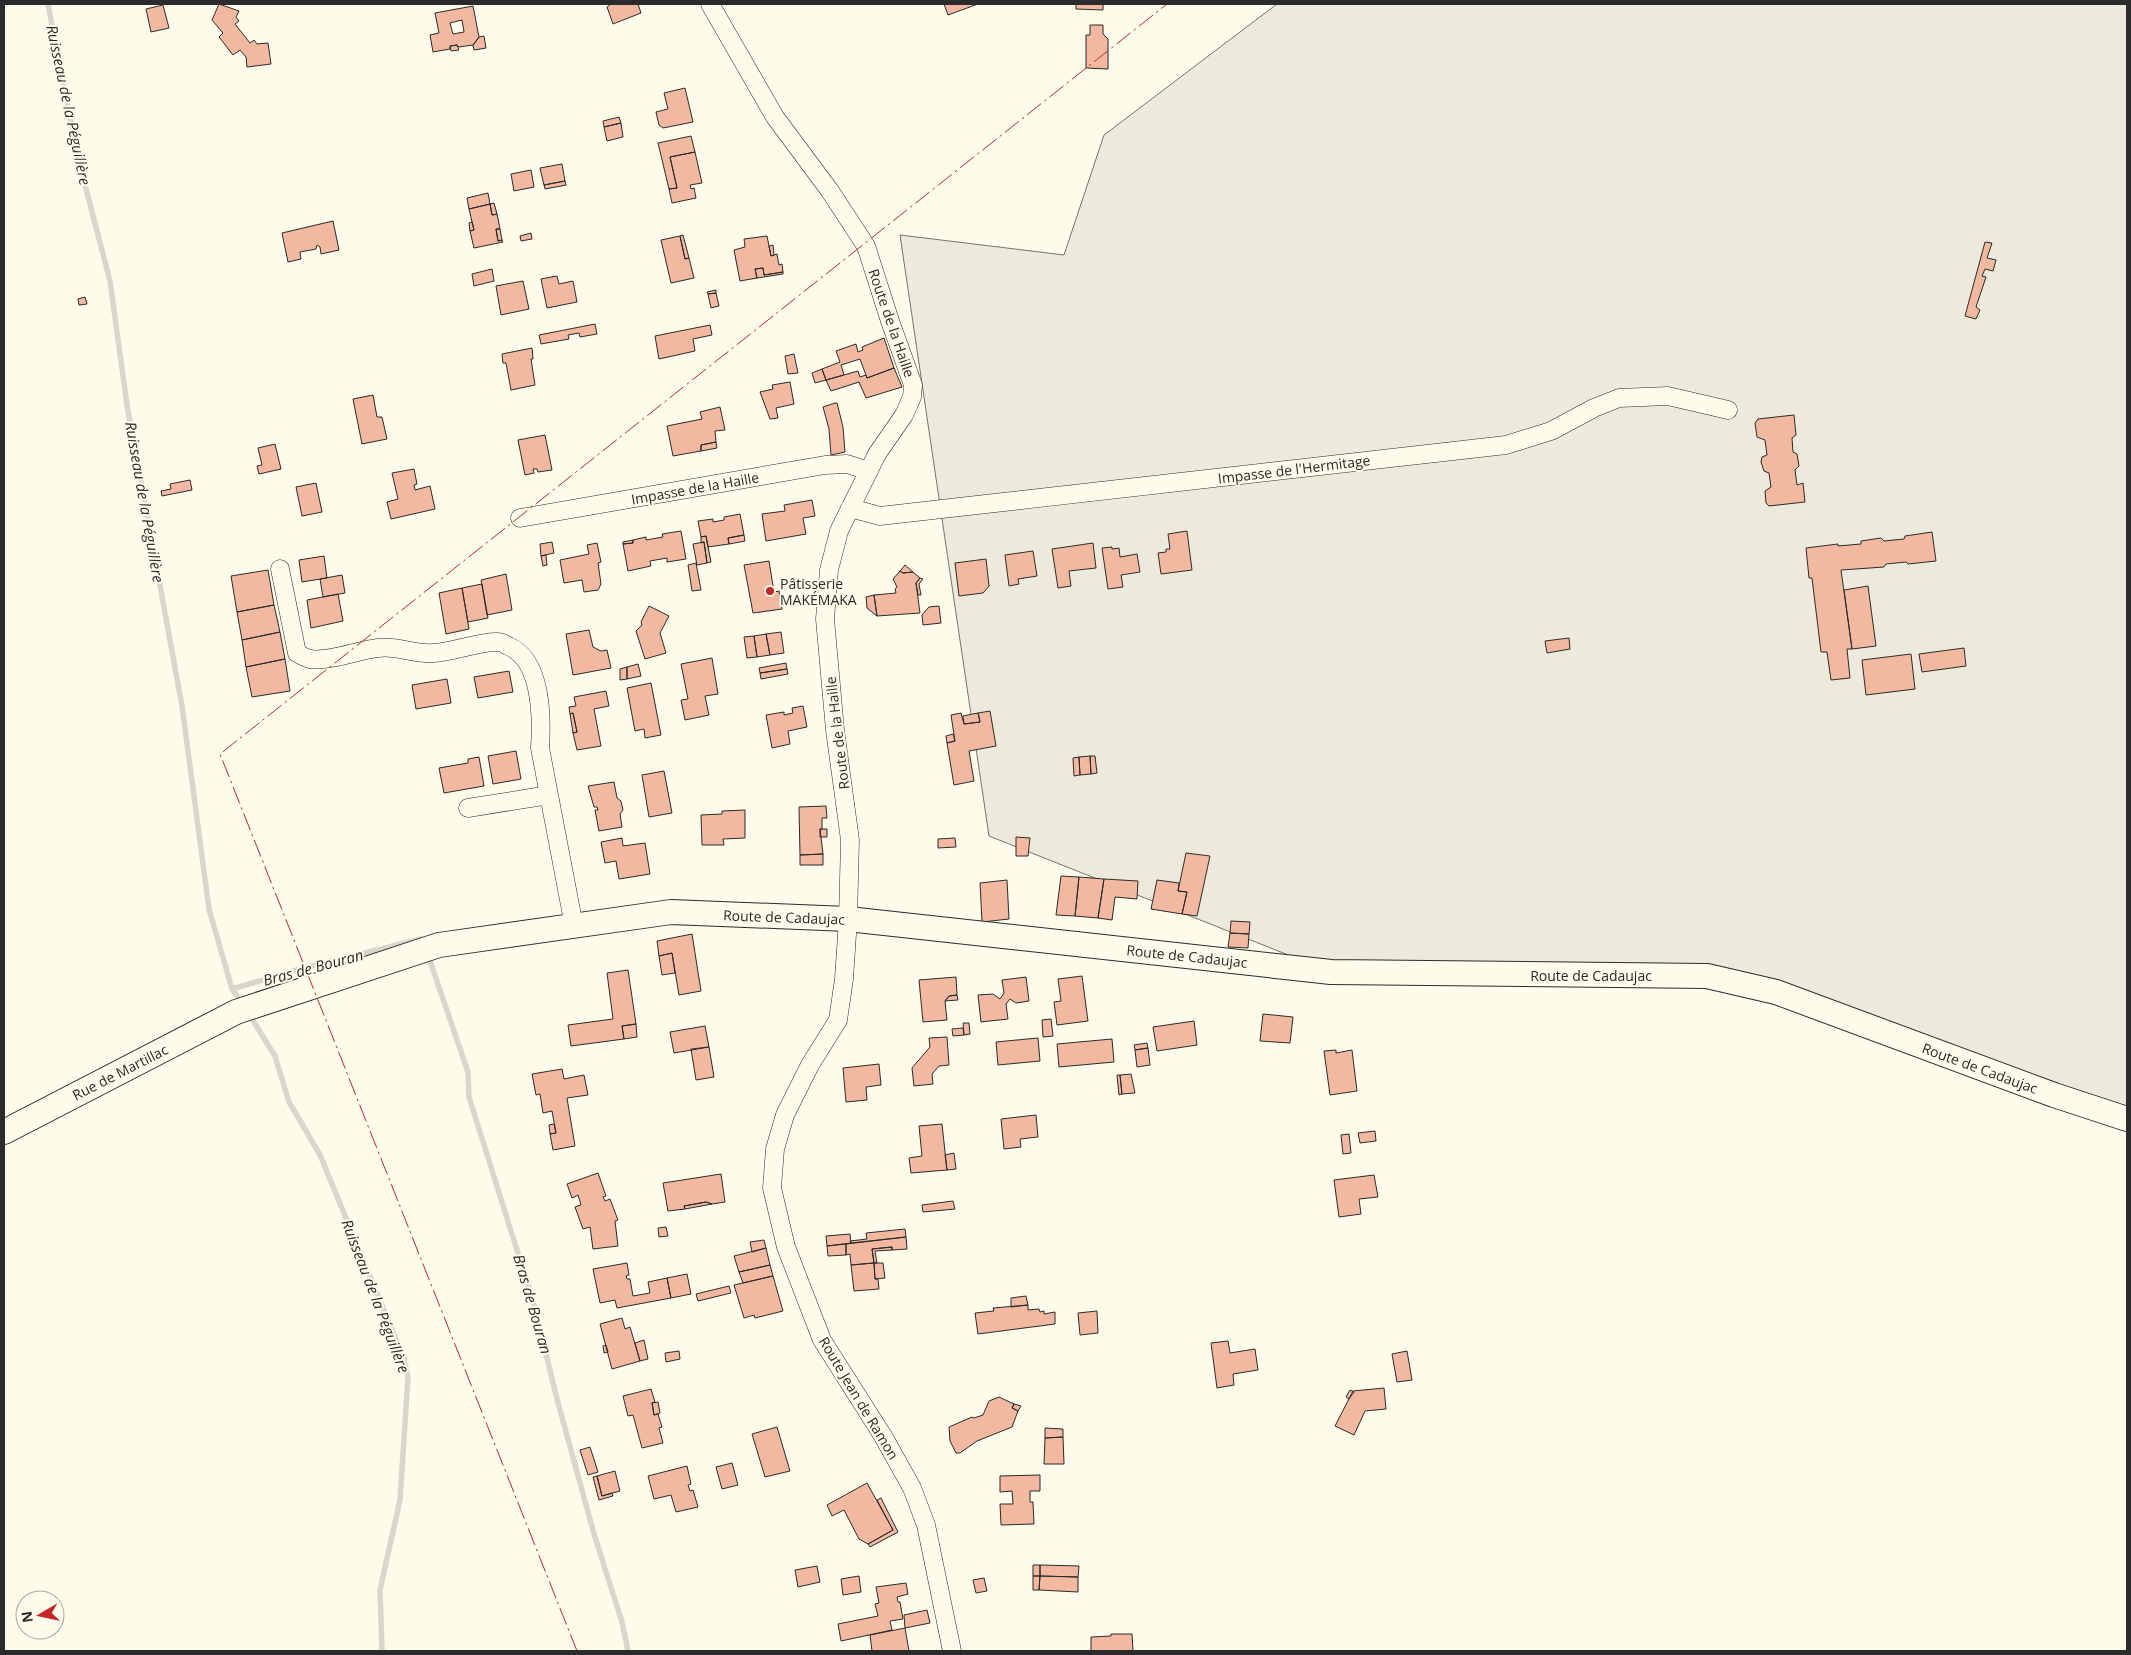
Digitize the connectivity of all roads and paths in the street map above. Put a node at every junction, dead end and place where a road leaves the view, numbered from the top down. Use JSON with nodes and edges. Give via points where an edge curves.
{"nodes":[{"id":1,"x":710,"y":4,"type":"edge"},
{"id":2,"x":1728,"y":410,"type":"dead end"},
{"id":3,"x":869,"y":471,"type":"junction"},
{"id":4,"x":850,"y":508,"type":"junction"},
{"id":5,"x":520,"y":518,"type":"dead end"},
{"id":6,"x":280,"y":569,"type":"dead end"},
{"id":7,"x":549,"y":795,"type":"junction"},
{"id":8,"x":468,"y":808,"type":"dead end"},
{"id":9,"x":848,"y":919,"type":"junction"},
{"id":10,"x":574,"y":926,"type":"junction"},
{"id":11,"x":236,"y":1012,"type":"joint"},
{"id":12,"x":2127,"y":1118,"type":"edge"},
{"id":13,"x":4,"y":1132,"type":"edge"},
{"id":14,"x":952,"y":1651,"type":"edge"}],
"edges":[{"from":1,"to":3,"type":"street","name":"Route de la Haille","via":[[775,117],[866,246],[913,385],[904,415]]},
{"from":2,"to":4,"type":"street","name":"Impasse de l'Hermitage","via":[[1668,396],[1620,398],[1551,431],[1506,445],[880,516]]},
{"from":3,"to":4,"type":"street","name":"Route de la Haille"},
{"from":3,"to":5,"type":"street","name":"Impasse de la Haille","via":[[847,464],[825,465]]},
{"from":4,"to":9,"type":"street","name":"Route de la Haille","via":[[839,531],[829,570],[825,619],[835,730],[850,840]]},
{"from":6,"to":7,"type":"street","via":[[296,653],[310,659],[379,647],[435,653],[498,642],[514,648],[526,660],[534,676],[542,720],[540,748]]},
{"from":7,"to":8,"type":"street"},
{"from":7,"to":10,"type":"street"},
{"from":9,"to":10,"type":"street","name":"Route de Cadaujac","via":[[671,912]]},
{"from":9,"to":12,"type":"street","name":"Route de Cadaujac","via":[[1331,972],[1707,976],[1776,992],[2054,1095]]},
{"from":9,"to":14,"type":"street","name":"Route Jean de Ramon","via":[[838,1020],[810,1065],[785,1115],[775,1148],[772,1188],[786,1247],[822,1340],[912,1488],[926,1525]]},
{"from":10,"to":11,"type":"street","name":"Route de Cadaujac","via":[[439,945]]},
{"from":11,"to":13,"type":"street","name":"Rue de Martillac"}]}
